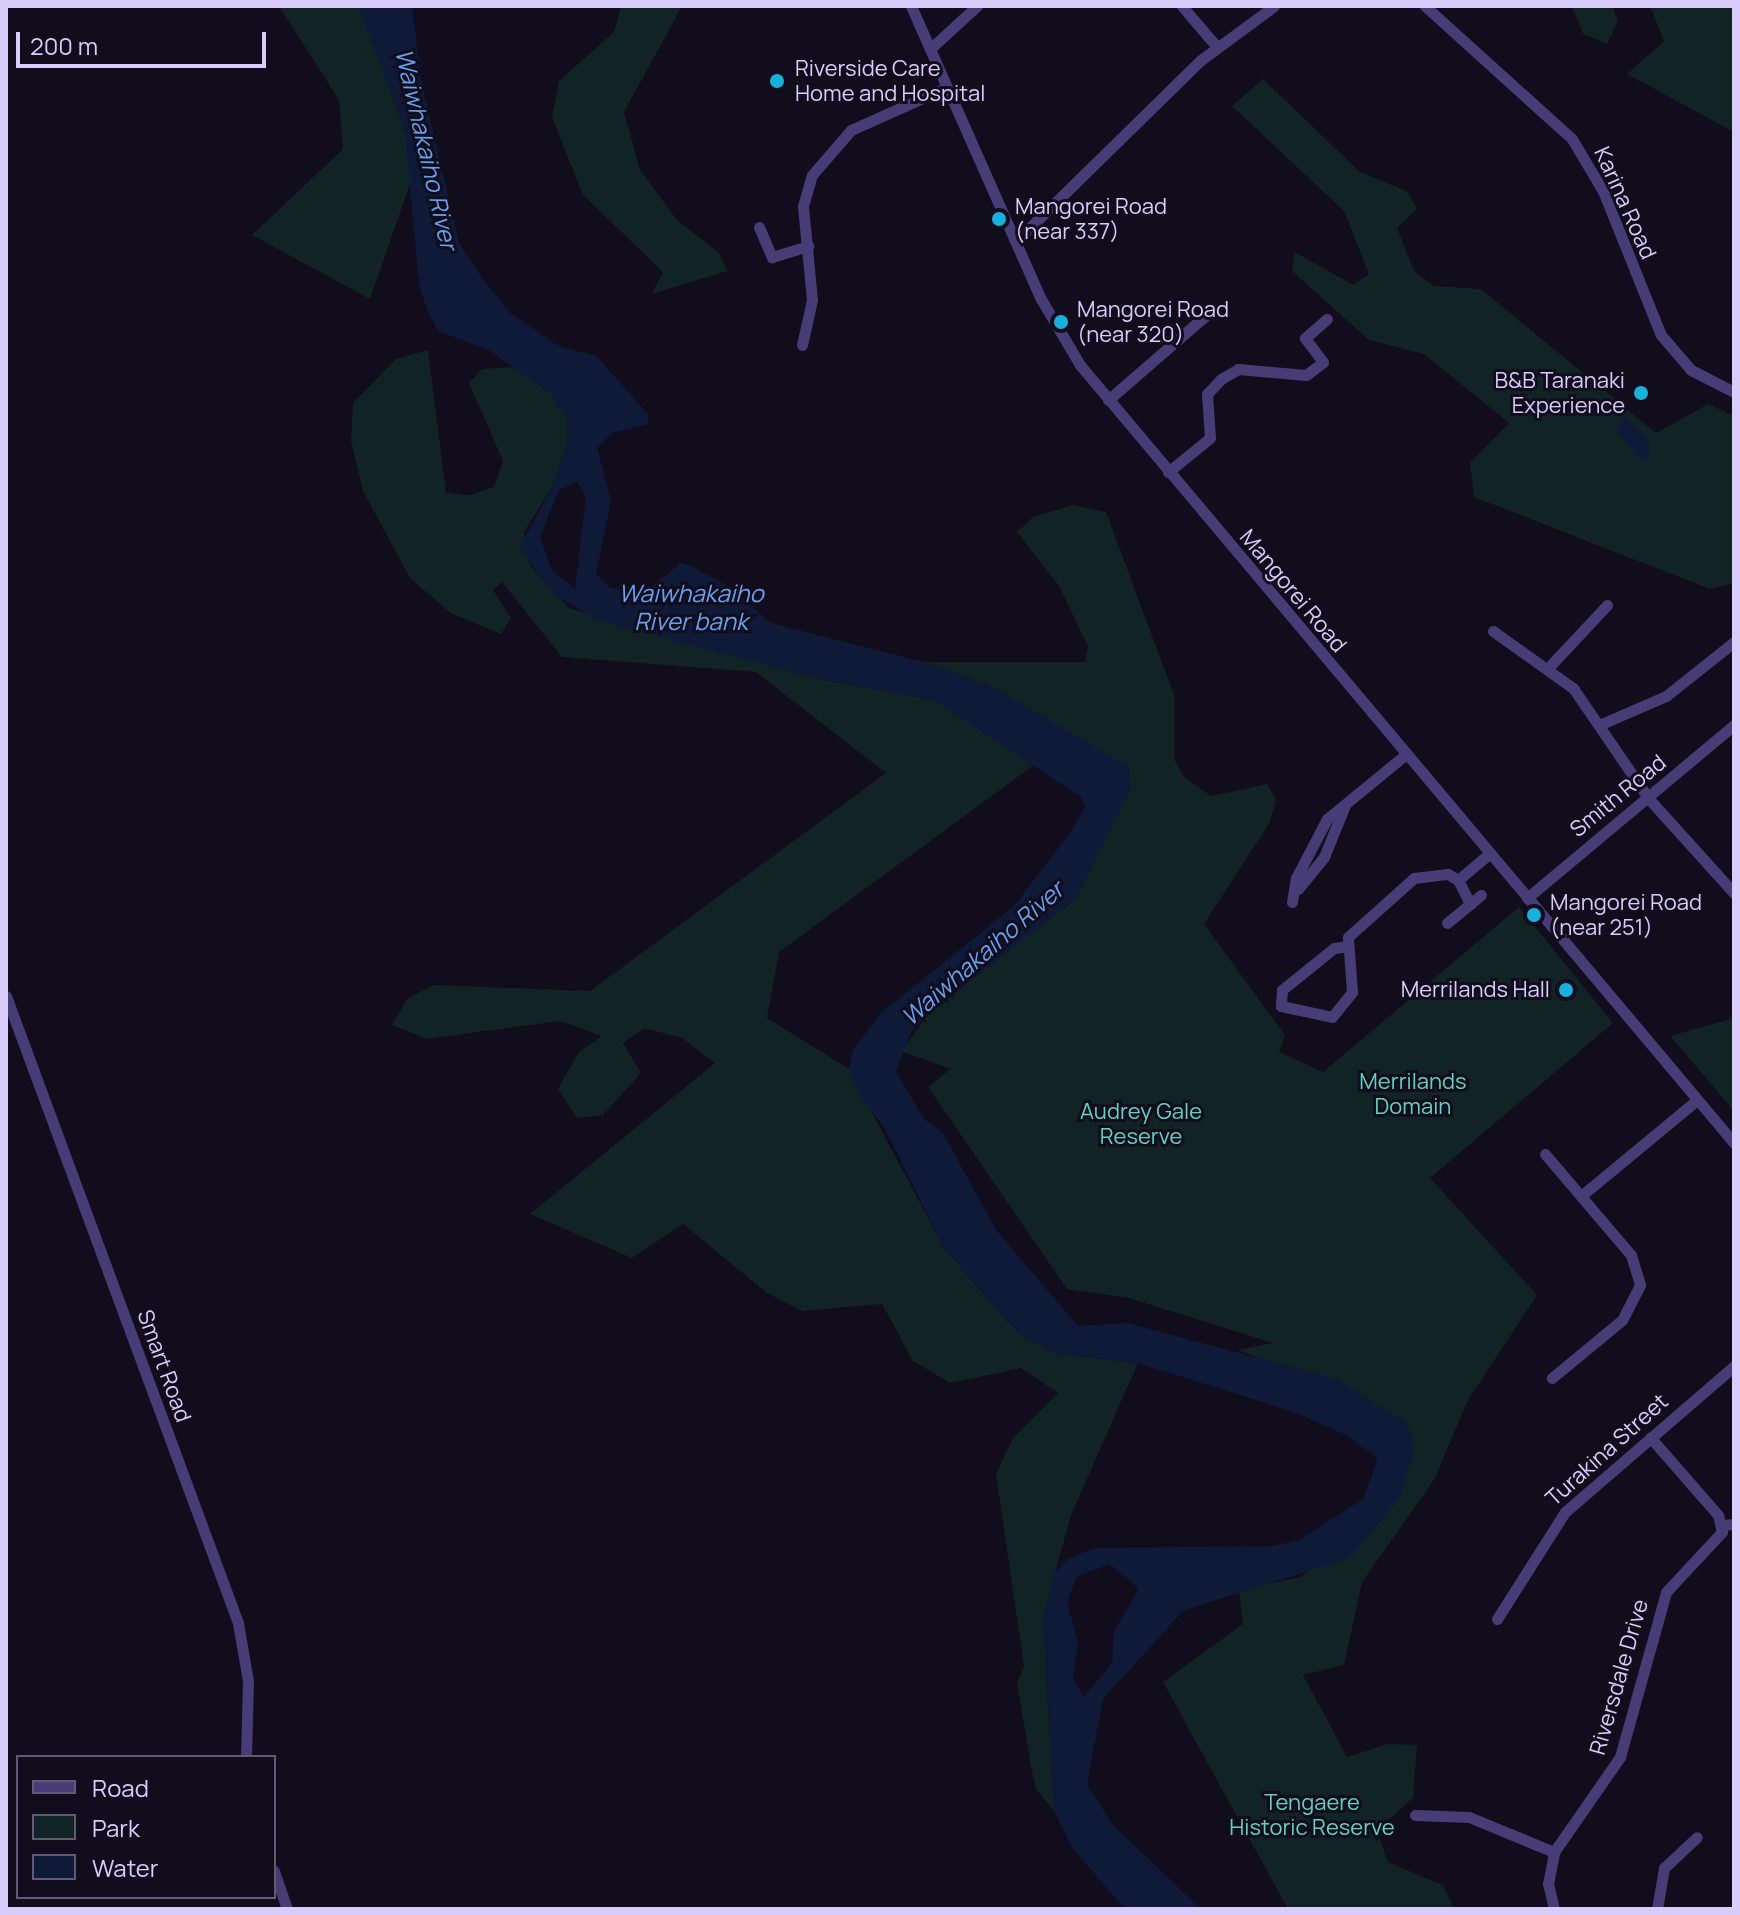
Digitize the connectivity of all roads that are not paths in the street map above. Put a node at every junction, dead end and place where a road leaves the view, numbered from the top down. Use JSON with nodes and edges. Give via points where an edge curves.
{"nodes":[{"id":1,"x":911,"y":6,"type":"edge"},
{"id":2,"x":977,"y":6,"type":"edge"},
{"id":3,"x":1182,"y":6,"type":"edge"},
{"id":4,"x":1274,"y":6,"type":"edge"},
{"id":5,"x":1425,"y":6,"type":"edge"},
{"id":6,"x":1217,"y":47,"type":"junction"},
{"id":7,"x":930,"y":49,"type":"junction"},
{"id":8,"x":947,"y":87,"type":"junction"},
{"id":9,"x":759,"y":227,"type":"dead end"},
{"id":10,"x":1016,"y":241,"type":"junction"},
{"id":11,"x":808,"y":252,"type":"junction"},
{"id":12,"x":1213,"y":309,"type":"dead end"},
{"id":13,"x":1327,"y":319,"type":"dead end"},
{"id":14,"x":802,"y":345,"type":"dead end"},
{"id":15,"x":1734,"y":392,"type":"edge"},
{"id":16,"x":1108,"y":400,"type":"junction"},
{"id":17,"x":1168,"y":472,"type":"junction"},
{"id":18,"x":1607,"y":605,"type":"dead end"},
{"id":19,"x":1493,"y":631,"type":"dead end"},
{"id":20,"x":1734,"y":642,"type":"edge"},
{"id":21,"x":1549,"y":667,"type":"junction"},
{"id":22,"x":1599,"y":725,"type":"junction"},
{"id":23,"x":1734,"y":725,"type":"edge"},
{"id":24,"x":1405,"y":755,"type":"junction"},
{"id":25,"x":1649,"y":799,"type":"junction"},
{"id":26,"x":1489,"y":854,"type":"junction"},
{"id":27,"x":1458,"y":880,"type":"junction"},
{"id":28,"x":1734,"y":893,"type":"edge"},
{"id":29,"x":1481,"y":895,"type":"dead end"},
{"id":30,"x":1527,"y":898,"type":"junction"},
{"id":31,"x":1292,"y":902,"type":"dead end"},
{"id":32,"x":1470,"y":904,"type":"junction"},
{"id":33,"x":1447,"y":923,"type":"dead end"},
{"id":34,"x":1348,"y":946,"type":"junction"},
{"id":35,"x":6,"y":996,"type":"edge"},
{"id":36,"x":1696,"y":1101,"type":"junction"},
{"id":37,"x":1734,"y":1143,"type":"edge"},
{"id":38,"x":1545,"y":1154,"type":"dead end"},
{"id":39,"x":1581,"y":1196,"type":"junction"},
{"id":40,"x":1734,"y":1366,"type":"edge"},
{"id":41,"x":1552,"y":1378,"type":"dead end"},
{"id":42,"x":1650,"y":1437,"type":"junction"},
{"id":43,"x":1728,"y":1524,"type":"edge"},
{"id":44,"x":1497,"y":1619,"type":"dead end"},
{"id":45,"x":246,"y":1755,"type":"edge"},
{"id":46,"x":1415,"y":1815,"type":"dead end"},
{"id":47,"x":1697,"y":1837,"type":"dead end"},
{"id":48,"x":1554,"y":1852,"type":"junction"},
{"id":49,"x":276,"y":1877,"type":"edge"},
{"id":50,"x":287,"y":1909,"type":"edge"},
{"id":51,"x":1554,"y":1909,"type":"edge"},
{"id":52,"x":1657,"y":1909,"type":"edge"}],
"edges":[{"from":1,"to":7,"type":"street","name":"Mangorei Road"},
{"from":2,"to":7,"type":"street"},
{"from":3,"to":6,"type":"street"},
{"from":4,"to":6,"type":"street"},
{"from":5,"to":15,"type":"street","name":"Karina Road","via":[[1572,139],[1603,191],[1661,335],[1691,370]]},
{"from":6,"to":10,"type":"street"},
{"from":7,"to":8,"type":"street","name":"Mangorei Road"},
{"from":8,"to":10,"type":"street","name":"Mangorei Road"},
{"from":8,"to":11,"type":"street","via":[[840,140],[804,194]]},
{"from":9,"to":11,"type":"street","via":[[772,257]]},
{"from":10,"to":16,"type":"street","name":"Mangorei Road","via":[[1054,324]]},
{"from":11,"to":14,"type":"street","via":[[812,300]]},
{"from":12,"to":16,"type":"street"},
{"from":13,"to":17,"type":"street","via":[[1305,338],[1323,362],[1306,375],[1238,369],[1221,379],[1207,394],[1210,438]]},
{"from":16,"to":17,"type":"street","name":"Mangorei Road"},
{"from":17,"to":24,"type":"street","name":"Mangorei Road"},
{"from":18,"to":21,"type":"street"},
{"from":19,"to":21,"type":"street"},
{"from":20,"to":22,"type":"street","via":[[1666,696]]},
{"from":21,"to":22,"type":"street"},
{"from":22,"to":25,"type":"street"},
{"from":23,"to":25,"type":"street","name":"Smith Road"},
{"from":24,"to":26,"type":"street","name":"Mangorei Road"},
{"from":24,"to":31,"type":"street","via":[[1345,805],[1324,857]]},
{"from":25,"to":28,"type":"street"},
{"from":25,"to":30,"type":"street","name":"Smith Road"},
{"from":26,"to":27,"type":"street"},
{"from":26,"to":30,"type":"street","name":"Mangorei Road"},
{"from":27,"to":32,"type":"street"},
{"from":27,"to":34,"type":"street","via":[[1423,873],[1414,878],[1348,937]]},
{"from":29,"to":32,"type":"street"},
{"from":30,"to":36,"type":"street","name":"Mangorei Road"},
{"from":32,"to":33,"type":"street"},
{"from":34,"to":34,"type":"street","via":[[1348,1002],[1332,1017],[1285,1010],[1279,1002],[1282,990],[1334,948]]},
{"from":35,"to":45,"type":"street","name":"Smart Road","via":[[238,1623],[248,1681]]},
{"from":36,"to":37,"type":"street","name":"Mangorei Road"},
{"from":36,"to":39,"type":"street"},
{"from":38,"to":39,"type":"street"},
{"from":39,"to":41,"type":"street","via":[[1631,1255],[1640,1285],[1622,1320]]},
{"from":40,"to":42,"type":"street","name":"Turakina Street"},
{"from":42,"to":43,"type":"street","name":"Riversdale Drive"},
{"from":42,"to":44,"type":"street","name":"Turakina Street","via":[[1554,1524]]},
{"from":43,"to":48,"type":"street","name":"Riversdale Drive","via":[[1714,1546],[1666,1592],[1620,1757]]},
{"from":46,"to":48,"type":"street","via":[[1469,1817]]},
{"from":47,"to":52,"type":"street","via":[[1664,1868]]},
{"from":48,"to":51,"type":"street","name":"Riversdale Drive","via":[[1548,1884]]},
{"from":49,"to":50,"type":"street"}]}
